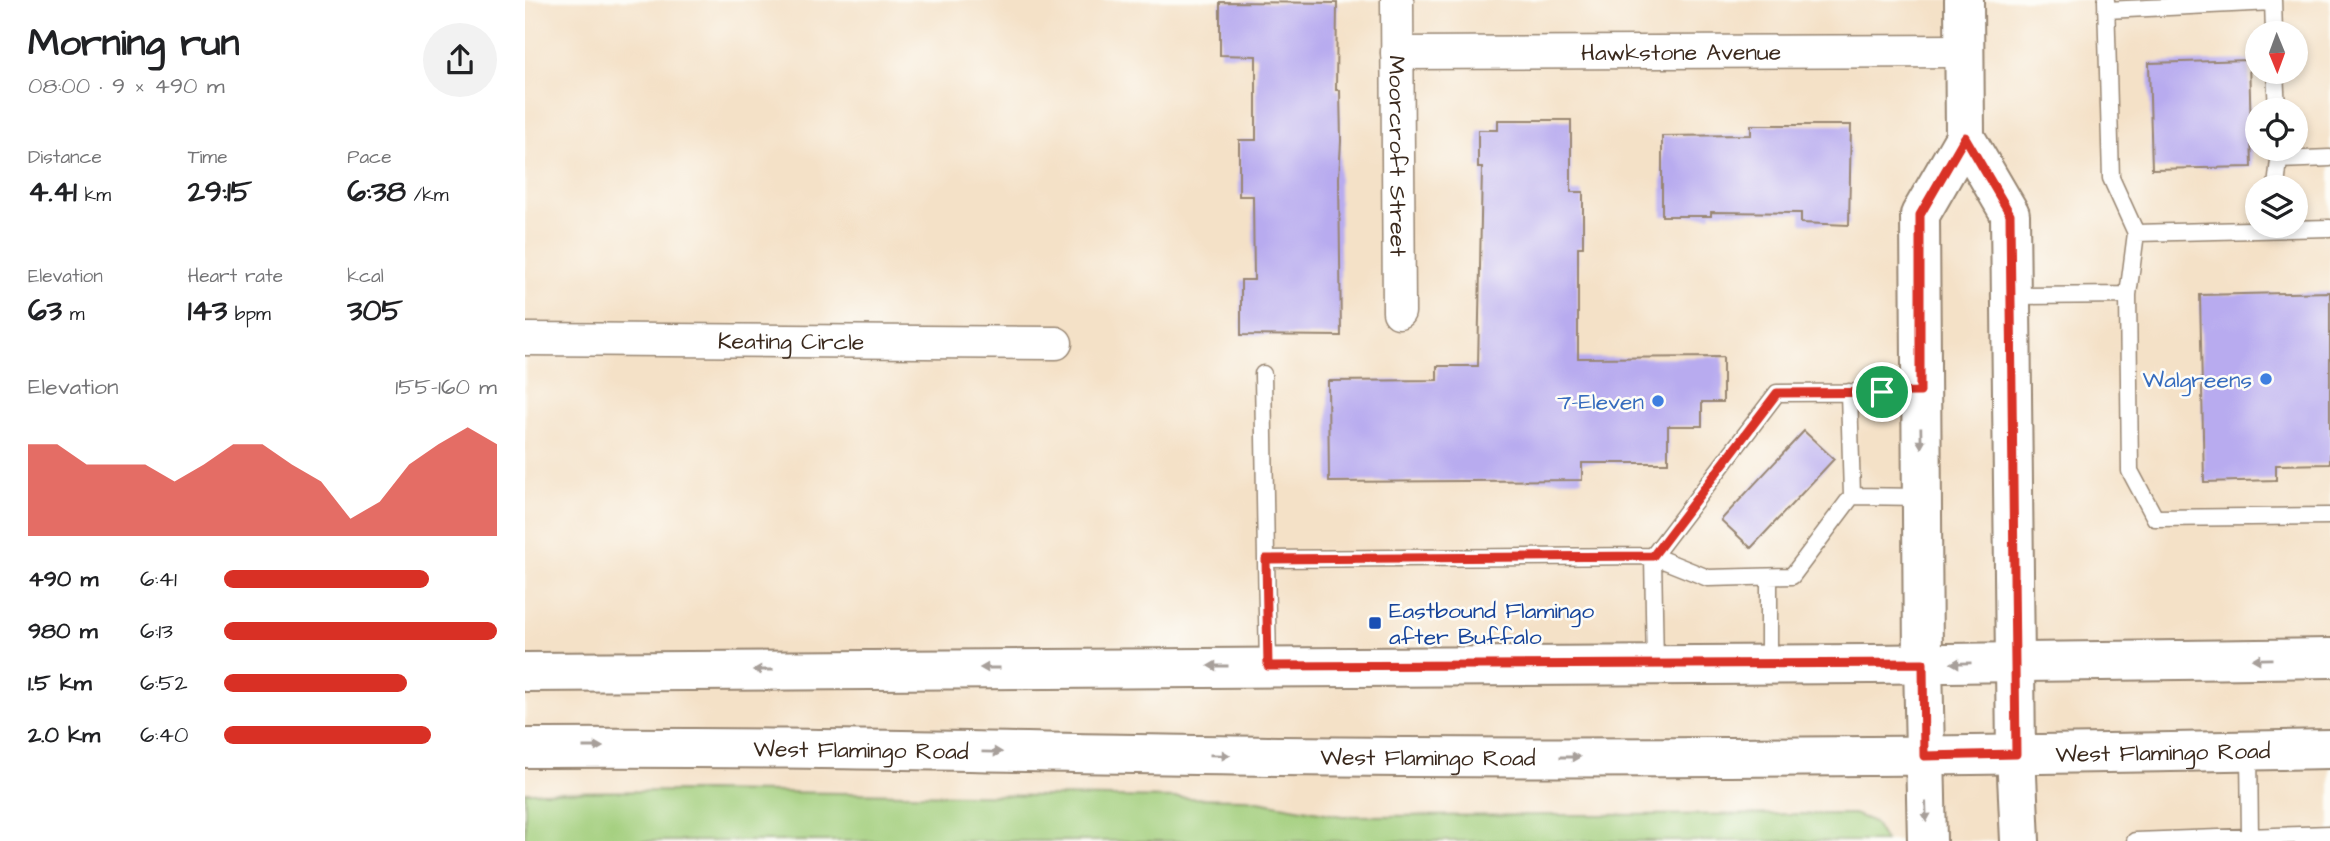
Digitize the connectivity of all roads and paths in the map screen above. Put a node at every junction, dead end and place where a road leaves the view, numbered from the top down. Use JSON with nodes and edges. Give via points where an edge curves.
{"nodes":[{"id":1,"x":1397,"y":0,"type":"edge"},
{"id":2,"x":1963,"y":0,"type":"edge"},
{"id":3,"x":2273,"y":1,"type":"edge"},
{"id":4,"x":2106,"y":5,"type":"edge"},
{"id":5,"x":2274,"y":21,"type":"edge"},
{"id":6,"x":1964,"y":51,"type":"junction"},
{"id":7,"x":1397,"y":53,"type":"junction"},
{"id":8,"x":1965,"y":137,"type":"junction"},
{"id":9,"x":2308,"y":156,"type":"edge"},
{"id":10,"x":2330,"y":158,"type":"edge"},
{"id":11,"x":2308,"y":228,"type":"edge"},
{"id":12,"x":2330,"y":228,"type":"edge"},
{"id":13,"x":2245,"y":229,"type":"edge"},
{"id":14,"x":2136,"y":233,"type":"junction"},
{"id":15,"x":2128,"y":295,"type":"junction"},
{"id":16,"x":2011,"y":296,"type":"junction"},
{"id":17,"x":1399,"y":312,"type":"dead end"},
{"id":18,"x":525,"y":339,"type":"edge"},
{"id":19,"x":1056,"y":342,"type":"dead end"},
{"id":20,"x":1263,"y":374,"type":"dead end"},
{"id":21,"x":1849,"y":392,"type":"junction"},
{"id":22,"x":1920,"y":392,"type":"junction"},
{"id":23,"x":1852,"y":496,"type":"junction"},
{"id":24,"x":1922,"y":497,"type":"junction"},
{"id":25,"x":2330,"y":516,"type":"edge"},
{"id":26,"x":1653,"y":556,"type":"junction"},
{"id":27,"x":1266,"y":559,"type":"junction"},
{"id":28,"x":1769,"y":577,"type":"junction"},
{"id":29,"x":2330,"y":658,"type":"edge"},
{"id":30,"x":2016,"y":662,"type":"junction"},
{"id":31,"x":1923,"y":663,"type":"junction"},
{"id":32,"x":1769,"y":665,"type":"junction"},
{"id":33,"x":1268,"y":666,"type":"junction"},
{"id":34,"x":1655,"y":666,"type":"junction"},
{"id":35,"x":525,"y":672,"type":"edge"},
{"id":36,"x":525,"y":748,"type":"edge"},
{"id":37,"x":2330,"y":749,"type":"edge"},
{"id":38,"x":2249,"y":750,"type":"junction"},
{"id":39,"x":2016,"y":754,"type":"junction"},
{"id":40,"x":1924,"y":756,"type":"junction"},
{"id":41,"x":2330,"y":834,"type":"edge"},
{"id":42,"x":2250,"y":836,"type":"junction"},
{"id":43,"x":1927,"y":841,"type":"edge"},
{"id":44,"x":2019,"y":841,"type":"edge"},
{"id":45,"x":2135,"y":841,"type":"edge"}],
"edges":[{"from":1,"to":7,"type":"street","name":"Moorcroft Street"},
{"from":2,"to":6,"type":"main road"},
{"from":3,"to":4,"type":"lane"},
{"from":3,"to":5,"type":"lane"},
{"from":4,"to":14,"type":"lane","via":[[2111,178]]},
{"from":6,"to":7,"type":"street","name":"Hawkstone Avenue"},
{"from":6,"to":8,"type":"main road"},
{"from":7,"to":17,"type":"street","name":"Moorcroft Street"},
{"from":8,"to":16,"type":"main road","via":[[2010,214]]},
{"from":8,"to":22,"type":"main road","via":[[1920,215]]},
{"from":9,"to":10,"type":"lane"},
{"from":11,"to":12,"type":"lane"},
{"from":13,"to":14,"type":"lane"},
{"from":14,"to":15,"type":"lane"},
{"from":15,"to":16,"type":"lane"},
{"from":15,"to":25,"type":"lane","via":[[2130,471],[2155,518]]},
{"from":16,"to":30,"type":"main road"},
{"from":18,"to":19,"type":"street","name":"Keating Circle"},
{"from":20,"to":27,"type":"lane"},
{"from":21,"to":22,"type":"lane"},
{"from":21,"to":23,"type":"lane"},
{"from":21,"to":26,"type":"lane","via":[[1777,393]]},
{"from":22,"to":24,"type":"main road","one_way":true},
{"from":23,"to":24,"type":"lane"},
{"from":23,"to":28,"type":"lane","via":[[1792,576]]},
{"from":24,"to":31,"type":"main road"},
{"from":26,"to":27,"type":"lane"},
{"from":26,"to":28,"type":"lane","via":[[1708,578]]},
{"from":26,"to":34,"type":"lane"},
{"from":27,"to":33,"type":"lane"},
{"from":28,"to":32,"type":"lane"},
{"from":29,"to":30,"type":"main road","one_way":true},
{"from":30,"to":31,"type":"main road","one_way":true},
{"from":30,"to":39,"type":"main road"},
{"from":31,"to":32,"type":"main road"},
{"from":31,"to":40,"type":"main road"},
{"from":32,"to":34,"type":"main road"},
{"from":33,"to":34,"type":"main road"},
{"from":33,"to":35,"type":"main road","one_way":true},
{"from":36,"to":40,"type":"main road","name":"West Flamingo Road","one_way":true,"via":[[1293,756]]},
{"from":37,"to":38,"type":"main road","name":"West Flamingo Road"},
{"from":38,"to":39,"type":"main road","name":"West Flamingo Road"},
{"from":38,"to":42,"type":"lane"},
{"from":39,"to":40,"type":"main road","name":"West Flamingo Road"},
{"from":39,"to":44,"type":"main road"},
{"from":40,"to":43,"type":"main road","one_way":true},
{"from":41,"to":42,"type":"lane"},
{"from":42,"to":45,"type":"lane"}]}
